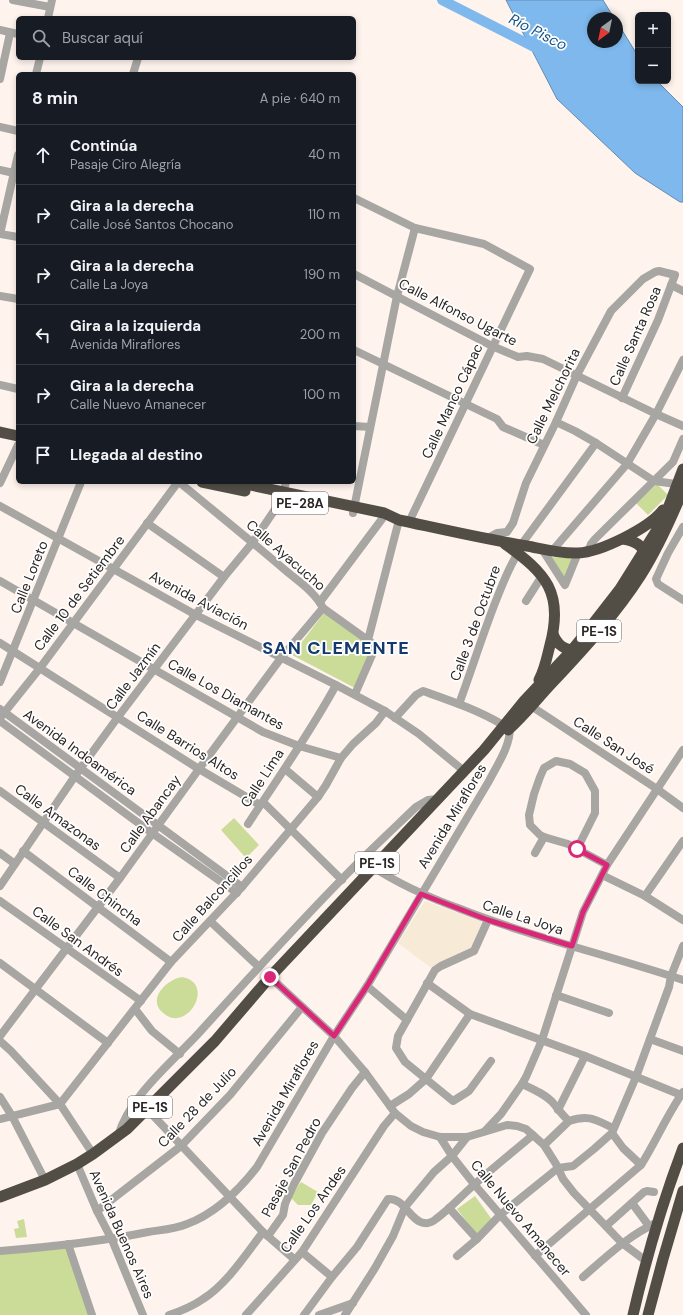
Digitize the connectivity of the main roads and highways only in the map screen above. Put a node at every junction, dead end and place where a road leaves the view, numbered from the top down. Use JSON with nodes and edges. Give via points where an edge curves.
{"nodes":[{"id":1,"x":0,"y":432,"type":"edge"},
{"id":2,"x":16,"y":436,"type":"edge"},
{"id":3,"x":0,"y":439,"type":"edge"},
{"id":4,"x":16,"y":443,"type":"edge"},
{"id":5,"x":683,"y":469,"type":"edge"},
{"id":6,"x":220,"y":484,"type":"edge"},
{"id":7,"x":247,"y":484,"type":"edge"},
{"id":8,"x":680,"y":487,"type":"edge"},
{"id":9,"x":284,"y":491,"type":"edge"},
{"id":10,"x":671,"y":498,"type":"junction"},
{"id":11,"x":353,"y":510,"type":"junction"},
{"id":12,"x":404,"y":521,"type":"junction"},
{"id":13,"x":624,"y":539,"type":"junction"},
{"id":14,"x":522,"y":548,"type":"junction"},
{"id":15,"x":644,"y":550,"type":"junction"},
{"id":16,"x":649,"y":562,"type":"junction"},
{"id":17,"x":553,"y":634,"type":"junction"},
{"id":18,"x":577,"y":650,"type":"junction"},
{"id":19,"x":533,"y":690,"type":"junction"},
{"id":20,"x":507,"y":727,"type":"junction"},
{"id":21,"x":683,"y":1148,"type":"edge"},
{"id":22,"x":683,"y":1191,"type":"edge"},
{"id":23,"x":0,"y":1197,"type":"edge"},
{"id":24,"x":633,"y":1315,"type":"edge"},
{"id":25,"x":648,"y":1315,"type":"edge"}],
"edges":[{"from":1,"to":2,"type":"highway"},
{"from":3,"to":4,"type":"highway"},
{"from":5,"to":8,"type":"highway","number":"PE-1S"},
{"from":6,"to":9,"type":"highway","number":"PE-28A"},
{"from":7,"to":9,"type":"highway","number":"PE-28A"},
{"from":8,"to":10,"type":"highway","number":"PE-1S"},
{"from":8,"to":16,"type":"highway","number":"PE-1S","via":[[669,524]]},
{"from":9,"to":11,"type":"highway","number":"PE-28A"},
{"from":10,"to":13,"type":"highway","number":"PE-28A","via":[[654,520]]},
{"from":10,"to":15,"type":"highway","number":"PE-1S","via":[[667,511]]},
{"from":11,"to":12,"type":"highway","number":"PE-28A","via":[[384,514]]},
{"from":11,"to":12,"type":"highway","number":"PE-28A","via":[[382,519]]},
{"from":12,"to":14,"type":"highway","number":"PE-28A"},
{"from":13,"to":14,"type":"highway","number":"PE-28A","via":[[583,552]]},
{"from":13,"to":15,"type":"highway","via":[[635,542]]},
{"from":14,"to":17,"type":"highway","via":[[550,589],[555,608]]},
{"from":15,"to":16,"type":"highway"},
{"from":15,"to":18,"type":"highway","number":"PE-1S"},
{"from":16,"to":18,"type":"highway","number":"PE-1S","via":[[628,594]]},
{"from":17,"to":18,"type":"highway","via":[[559,644],[568,650]]},
{"from":17,"to":19,"type":"highway","via":[[544,671]]},
{"from":18,"to":19,"type":"highway","number":"PE-1S"},
{"from":18,"to":20,"type":"highway","number":"PE-1S","via":[[531,706]]},
{"from":19,"to":20,"type":"highway","number":"PE-1S"},
{"from":20,"to":23,"type":"highway","number":"PE-1S","via":[[270,977],[215,1041],[127,1129],[77,1164],[45,1180]]},
{"from":21,"to":24,"type":"highway","via":[[654,1224]]},
{"from":22,"to":25,"type":"highway"}]}
